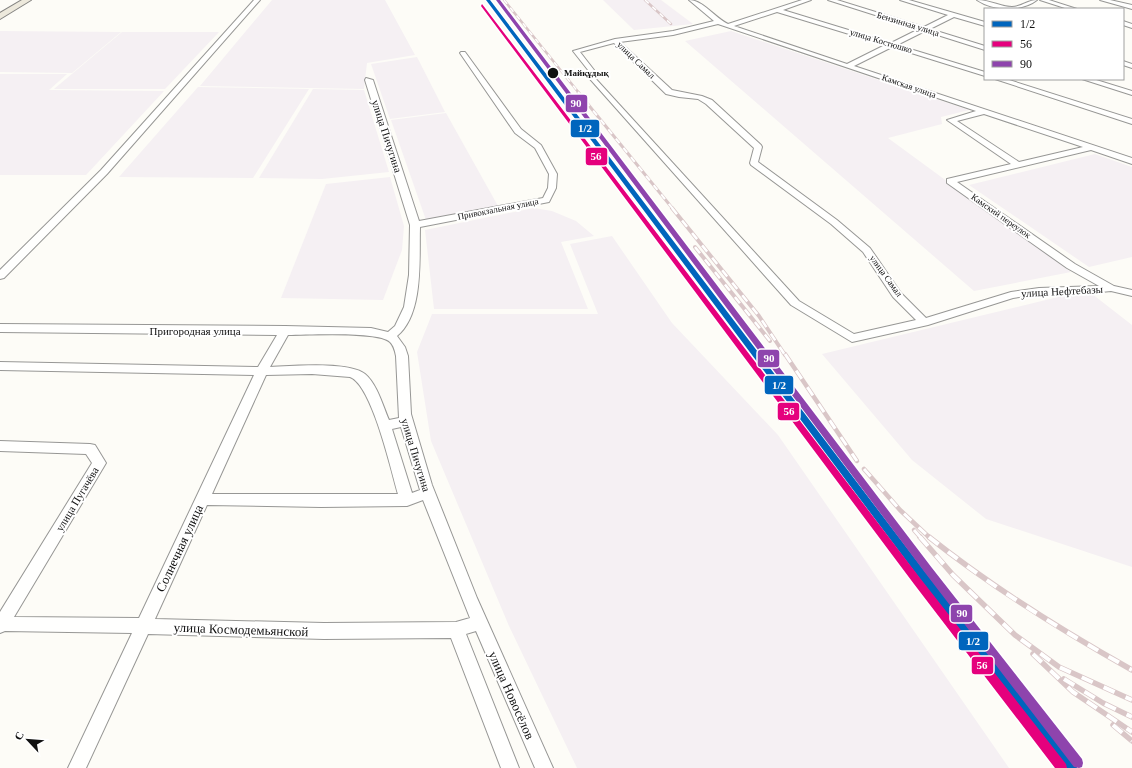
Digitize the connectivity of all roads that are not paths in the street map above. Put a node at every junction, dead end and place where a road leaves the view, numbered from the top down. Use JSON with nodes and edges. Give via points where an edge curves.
{"nodes":[{"id":1,"x":27,"y":0,"type":"edge"},
{"id":2,"x":256,"y":0,"type":"edge"},
{"id":3,"x":692,"y":0,"type":"edge"},
{"id":4,"x":808,"y":0,"type":"edge"},
{"id":5,"x":831,"y":0,"type":"edge"},
{"id":6,"x":903,"y":0,"type":"edge"},
{"id":7,"x":980,"y":0,"type":"edge"},
{"id":8,"x":1034,"y":0,"type":"edge"},
{"id":9,"x":1043,"y":0,"type":"edge"},
{"id":10,"x":1103,"y":0,"type":"edge"},
{"id":11,"x":1009,"y":8,"type":"edge"},
{"id":12,"x":1015,"y":8,"type":"edge"},
{"id":13,"x":1071,"y":8,"type":"edge"},
{"id":14,"x":1132,"y":8,"type":"edge"},
{"id":15,"x":777,"y":10,"type":"junction"},
{"id":16,"x":953,"y":16,"type":"junction"},
{"id":17,"x":0,"y":17,"type":"edge"},
{"id":18,"x":719,"y":22,"type":"junction"},
{"id":19,"x":983,"y":22,"type":"edge"},
{"id":20,"x":728,"y":26,"type":"junction"},
{"id":21,"x":924,"y":29,"type":"junction"},
{"id":22,"x":615,"y":41,"type":"junction"},
{"id":23,"x":892,"y":45,"type":"junction"},
{"id":24,"x":984,"y":48,"type":"edge"},
{"id":25,"x":463,"y":53,"type":"dead end"},
{"id":26,"x":848,"y":66,"type":"junction"},
{"id":27,"x":984,"y":74,"type":"edge"},
{"id":28,"x":369,"y":80,"type":"dead end"},
{"id":29,"x":1003,"y":80,"type":"edge"},
{"id":30,"x":1089,"y":80,"type":"edge"},
{"id":31,"x":1132,"y":93,"type":"edge"},
{"id":32,"x":983,"y":112,"type":"junction"},
{"id":33,"x":1132,"y":122,"type":"edge"},
{"id":34,"x":1090,"y":148,"type":"junction"},
{"id":35,"x":1132,"y":161,"type":"edge"},
{"id":36,"x":1018,"y":165,"type":"junction"},
{"id":37,"x":415,"y":226,"type":"junction"},
{"id":38,"x":0,"y":276,"type":"edge"},
{"id":39,"x":1111,"y":288,"type":"junction"},
{"id":40,"x":1132,"y":293,"type":"edge"},
{"id":41,"x":924,"y":322,"type":"junction"},
{"id":42,"x":0,"y":328,"type":"edge"},
{"id":43,"x":285,"y":330,"type":"junction"},
{"id":44,"x":390,"y":336,"type":"junction"},
{"id":45,"x":0,"y":366,"type":"edge"},
{"id":46,"x":262,"y":371,"type":"junction"},
{"id":47,"x":406,"y":421,"type":"junction"},
{"id":48,"x":384,"y":426,"type":"junction"},
{"id":49,"x":0,"y":446,"type":"edge"},
{"id":50,"x":428,"y":493,"type":"junction"},
{"id":51,"x":202,"y":499,"type":"junction"},
{"id":52,"x":407,"y":500,"type":"junction"},
{"id":53,"x":480,"y":622,"type":"junction"},
{"id":54,"x":0,"y":625,"type":"edge"},
{"id":55,"x":143,"y":626,"type":"junction"},
{"id":56,"x":456,"y":630,"type":"junction"},
{"id":57,"x":77,"y":768,"type":"edge"},
{"id":58,"x":510,"y":768,"type":"edge"},
{"id":59,"x":544,"y":768,"type":"edge"}],
"edges":[{"from":1,"to":17,"type":"main road"},
{"from":2,"to":38,"type":"street","via":[[104,172]]},
{"from":3,"to":18,"type":"street","name":"Камская улица"},
{"from":4,"to":15,"type":"street"},
{"from":5,"to":21,"type":"street","name":"Бензинная улица"},
{"from":6,"to":16,"type":"street"},
{"from":7,"to":11,"type":"street"},
{"from":8,"to":12,"type":"street"},
{"from":9,"to":13,"type":"street"},
{"from":10,"to":14,"type":"street"},
{"from":15,"to":20,"type":"street"},
{"from":15,"to":23,"type":"street","name":"улица Костюшко"},
{"from":16,"to":19,"type":"street"},
{"from":16,"to":21,"type":"street"},
{"from":18,"to":20,"type":"street","name":"Камская улица"},
{"from":18,"to":22,"type":"street","name":"улица Самал","via":[[673,33]]},
{"from":20,"to":26,"type":"street","name":"Камская улица"},
{"from":21,"to":23,"type":"street"},
{"from":21,"to":24,"type":"street","name":"Бензинная улица"},
{"from":22,"to":41,"type":"street","name":"улица Самал","via":[[673,95],[703,97],[709,102],[758,147],[754,163],[834,222],[867,250],[897,294]]},
{"from":22,"to":41,"type":"street","via":[[576,51],[591,70],[592,78],[795,303],[852,338]]},
{"from":23,"to":26,"type":"street"},
{"from":23,"to":27,"type":"street","name":"улица Костюшко"},
{"from":25,"to":37,"type":"street","name":"Привокзальная улица","via":[[518,131],[538,147],[553,174],[552,188],[546,200]]},
{"from":26,"to":32,"type":"street","name":"Камская улица"},
{"from":28,"to":37,"type":"street","name":"улица Пичугина"},
{"from":29,"to":33,"type":"street"},
{"from":30,"to":31,"type":"street"},
{"from":32,"to":34,"type":"street","name":"Камская улица"},
{"from":32,"to":36,"type":"street","via":[[951,120]]},
{"from":34,"to":35,"type":"street","name":"Камская улица"},
{"from":34,"to":36,"type":"street","name":"Камский переулок"},
{"from":36,"to":39,"type":"street","name":"Камский переулок","via":[[950,181],[1071,266]]},
{"from":37,"to":44,"type":"street","name":"улица Пичугина","via":[[414,275],[409,307],[400,328]]},
{"from":39,"to":40,"type":"street","name":"улица Нефтебазы"},
{"from":39,"to":41,"type":"street","name":"улица Нефтебазы","via":[[1039,291],[1011,295]]},
{"from":42,"to":43,"type":"street","name":"Пригородная улица"},
{"from":43,"to":44,"type":"street","name":"Пригородная улица","via":[[371,332]]},
{"from":43,"to":46,"type":"street","name":"Солнечная улица"},
{"from":44,"to":47,"type":"street","name":"улица Пичугина","via":[[396,340],[400,351]]},
{"from":45,"to":46,"type":"street"},
{"from":46,"to":48,"type":"street","via":[[343,370],[361,376],[369,386]]},
{"from":46,"to":51,"type":"street","name":"Солнечная улица"},
{"from":47,"to":48,"type":"street"},
{"from":47,"to":50,"type":"street","name":"улица Пичугина"},
{"from":48,"to":52,"type":"street"},
{"from":49,"to":54,"type":"street","name":"улица Пугачёва","via":[[90,449],[99,463]]},
{"from":50,"to":52,"type":"street"},
{"from":50,"to":53,"type":"street","name":"улица Пичугина"},
{"from":51,"to":52,"type":"street"},
{"from":51,"to":55,"type":"street","name":"Солнечная улица"},
{"from":53,"to":56,"type":"street","name":"улица Космодемьянской"},
{"from":53,"to":59,"type":"street","name":"улица Новосёлов"},
{"from":54,"to":55,"type":"street","name":"улица Космодемьянской"},
{"from":55,"to":56,"type":"street","name":"улица Космодемьянской","via":[[324,631]]},
{"from":55,"to":57,"type":"street","name":"Солнечная улица"},
{"from":56,"to":58,"type":"street"}]}
